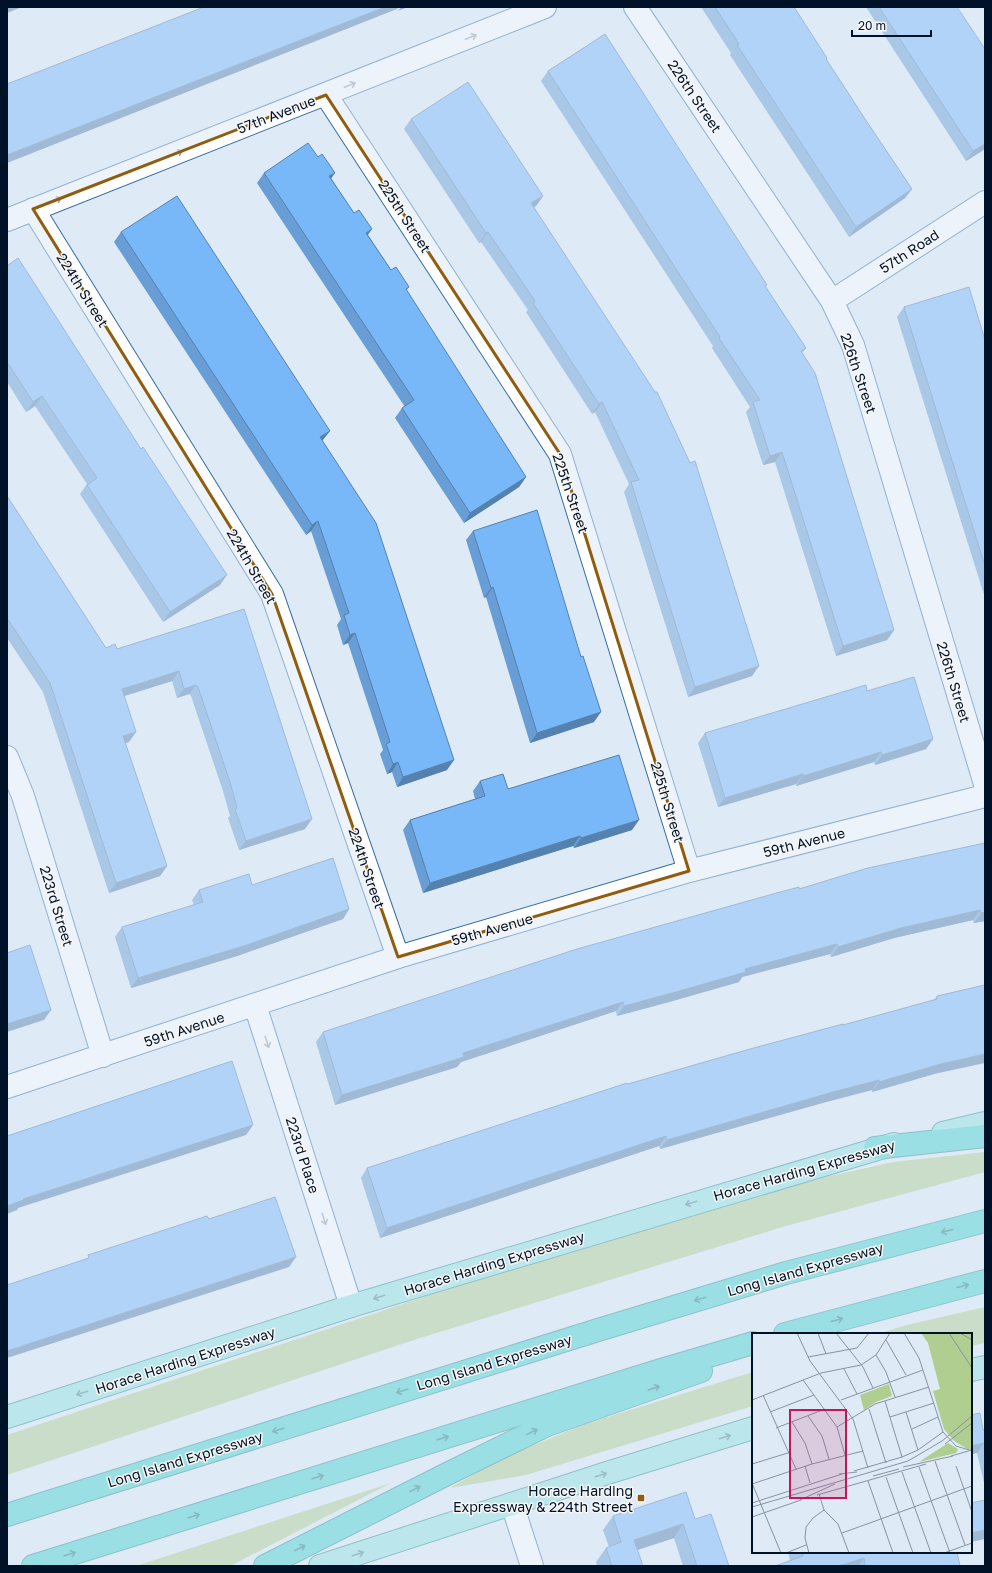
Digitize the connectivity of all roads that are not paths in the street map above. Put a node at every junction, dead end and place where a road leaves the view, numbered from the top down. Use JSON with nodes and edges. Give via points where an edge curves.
{"nodes":[{"id":1,"x":545,"y":7,"type":"edge"},
{"id":2,"x":635,"y":7,"type":"edge"},
{"id":3,"x":326,"y":95,"type":"junction"},
{"id":4,"x":985,"y":202,"type":"edge"},
{"id":5,"x":33,"y":209,"type":"junction"},
{"id":6,"x":7,"y":220,"type":"edge"},
{"id":7,"x":832,"y":301,"type":"junction"},
{"id":8,"x":7,"y":757,"type":"edge"},
{"id":9,"x":985,"y":784,"type":"edge"},
{"id":10,"x":985,"y":796,"type":"edge"},
{"id":11,"x":689,"y":872,"type":"junction"},
{"id":12,"x":398,"y":957,"type":"junction"},
{"id":13,"x":255,"y":1005,"type":"junction"},
{"id":14,"x":103,"y":1056,"type":"junction"},
{"id":15,"x":7,"y":1087,"type":"edge"},
{"id":16,"x":985,"y":1123,"type":"edge"},
{"id":17,"x":985,"y":1136,"type":"edge"},
{"id":18,"x":875,"y":1148,"type":"junction"},
{"id":19,"x":985,"y":1221,"type":"edge"},
{"id":20,"x":985,"y":1281,"type":"edge"},
{"id":21,"x":351,"y":1306,"type":"junction"},
{"id":22,"x":791,"y":1333,"type":"edge"},
{"id":23,"x":752,"y":1343,"type":"edge"},
{"id":24,"x":752,"y":1349,"type":"edge"},
{"id":25,"x":985,"y":1367,"type":"edge"},
{"id":26,"x":972,"y":1370,"type":"edge"},
{"id":27,"x":7,"y":1417,"type":"edge"},
{"id":28,"x":752,"y":1428,"type":"edge"},
{"id":29,"x":512,"y":1504,"type":"junction"},
{"id":30,"x":7,"y":1515,"type":"edge"},
{"id":31,"x":33,"y":1566,"type":"edge"},
{"id":32,"x":265,"y":1566,"type":"edge"},
{"id":33,"x":320,"y":1566,"type":"edge"},
{"id":34,"x":532,"y":1566,"type":"edge"}],
"edges":[{"from":3,"to":1,"type":"street","name":"57th Avenue","one_way":true},
{"from":2,"to":7,"type":"street","name":"226th Street"},
{"from":5,"to":3,"type":"street","name":"57th Avenue","one_way":true},
{"from":3,"to":11,"type":"street","name":"225th Street","via":[[560,454]]},
{"from":4,"to":7,"type":"street","name":"57th Road"},
{"from":5,"to":6,"type":"street","name":"57th Avenue"},
{"from":5,"to":12,"type":"street","name":"224th Street","via":[[272,594]]},
{"from":7,"to":9,"type":"street","name":"226th Street","via":[[853,345]]},
{"from":8,"to":14,"type":"street","name":"223rd Street","via":[[23,796]]},
{"from":10,"to":11,"type":"street","name":"59th Avenue"},
{"from":11,"to":12,"type":"street","name":"59th Avenue"},
{"from":12,"to":13,"type":"street","name":"59th Avenue"},
{"from":13,"to":14,"type":"street","name":"59th Avenue"},
{"from":13,"to":21,"type":"street","name":"223rd Place","one_way":true},
{"from":14,"to":15,"type":"street","name":"59th Avenue"},
{"from":16,"to":18,"type":"main road","name":"Horace Harding Expressway"},
{"from":17,"to":18,"type":"highway"},
{"from":18,"to":21,"type":"main road","name":"Horace Harding Expressway","one_way":true},
{"from":19,"to":30,"type":"highway","name":"Long Island Expressway","one_way":true,"via":[[771,1277]]},
{"from":22,"to":20,"type":"highway","one_way":true},
{"from":21,"to":27,"type":"main road","name":"Horace Harding Expressway","one_way":true},
{"from":31,"to":23,"type":"highway","one_way":true},
{"from":32,"to":24,"type":"highway","one_way":true,"via":[[547,1425],[688,1377]]},
{"from":25,"to":26,"type":"main road"},
{"from":29,"to":28,"type":"main road","one_way":true},
{"from":33,"to":29,"type":"main road","one_way":true},
{"from":29,"to":34,"type":"street"}]}
